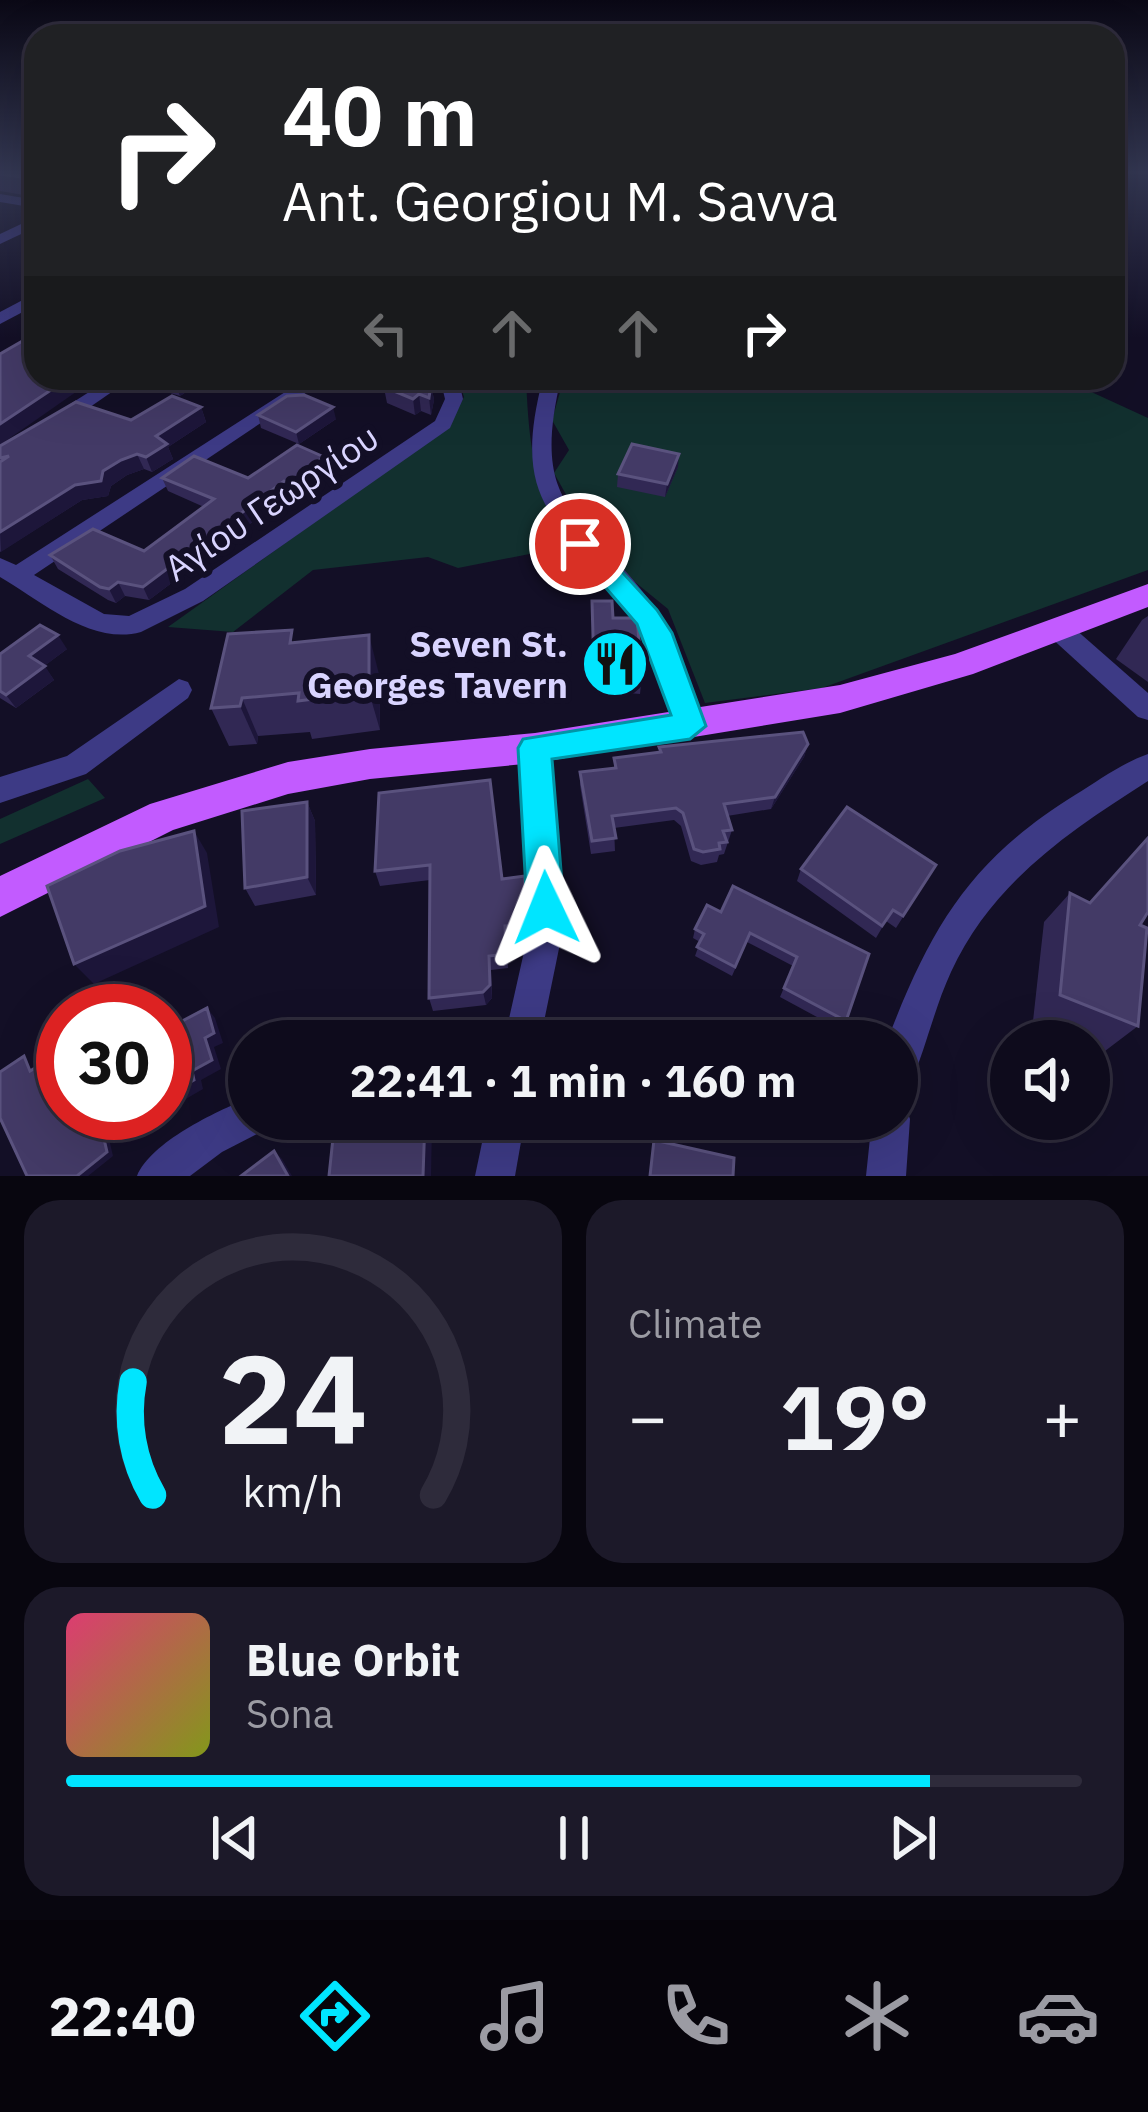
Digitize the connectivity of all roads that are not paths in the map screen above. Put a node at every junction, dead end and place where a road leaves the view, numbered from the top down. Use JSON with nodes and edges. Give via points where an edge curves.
{"nodes":[{"id":1,"x":105,"y":390,"type":"edge"},
{"id":2,"x":300,"y":390,"type":"edge"},
{"id":3,"x":451,"y":390,"type":"edge"},
{"id":4,"x":548,"y":390,"type":"edge"},
{"id":5,"x":35,"y":436,"type":"edge"},
{"id":6,"x":8,"y":571,"type":"edge"},
{"id":7,"x":1148,"y":595,"type":"edge"},
{"id":8,"x":1057,"y":628,"type":"junction"},
{"id":9,"x":179,"y":690,"type":"dead end"},
{"id":10,"x":1148,"y":709,"type":"edge"},
{"id":11,"x":690,"y":726,"type":"junction"},
{"id":12,"x":535,"y":748,"type":"junction"},
{"id":13,"x":1148,"y":766,"type":"edge"},
{"id":14,"x":0,"y":790,"type":"edge"},
{"id":15,"x":0,"y":896,"type":"edge"},
{"id":16,"x":527,"y":1020,"type":"edge"},
{"id":17,"x":915,"y":1020,"type":"edge"},
{"id":18,"x":228,"y":1128,"type":"edge"},
{"id":19,"x":502,"y":1140,"type":"edge"},
{"id":20,"x":889,"y":1140,"type":"edge"},
{"id":21,"x":157,"y":1176,"type":"edge"},
{"id":22,"x":496,"y":1176,"type":"edge"},
{"id":23,"x":886,"y":1176,"type":"edge"}],
"edges":[{"from":1,"to":5,"type":"street"},
{"from":2,"to":6,"type":"street"},
{"from":3,"to":6,"type":"street","name":"Αγίου Γεωργίου","via":[[443,424],[152,619],[112,628]]},
{"from":4,"to":11,"type":"street","via":[[538,447],[550,498],[662,641]]},
{"from":7,"to":8,"type":"main road"},
{"from":8,"to":10,"type":"street"},
{"from":8,"to":11,"type":"main road","via":[[896,686]]},
{"from":9,"to":14,"type":"street","via":[[76,765]]},
{"from":11,"to":12,"type":"main road"},
{"from":12,"to":15,"type":"main road","via":[[370,764],[227,794],[118,834]]},
{"from":12,"to":16,"type":"street","via":[[545,934]]},
{"from":13,"to":17,"type":"street","via":[[1030,839],[982,886],[938,956]]},
{"from":18,"to":21,"type":"street"},
{"from":19,"to":22,"type":"street"},
{"from":20,"to":23,"type":"street"}]}
